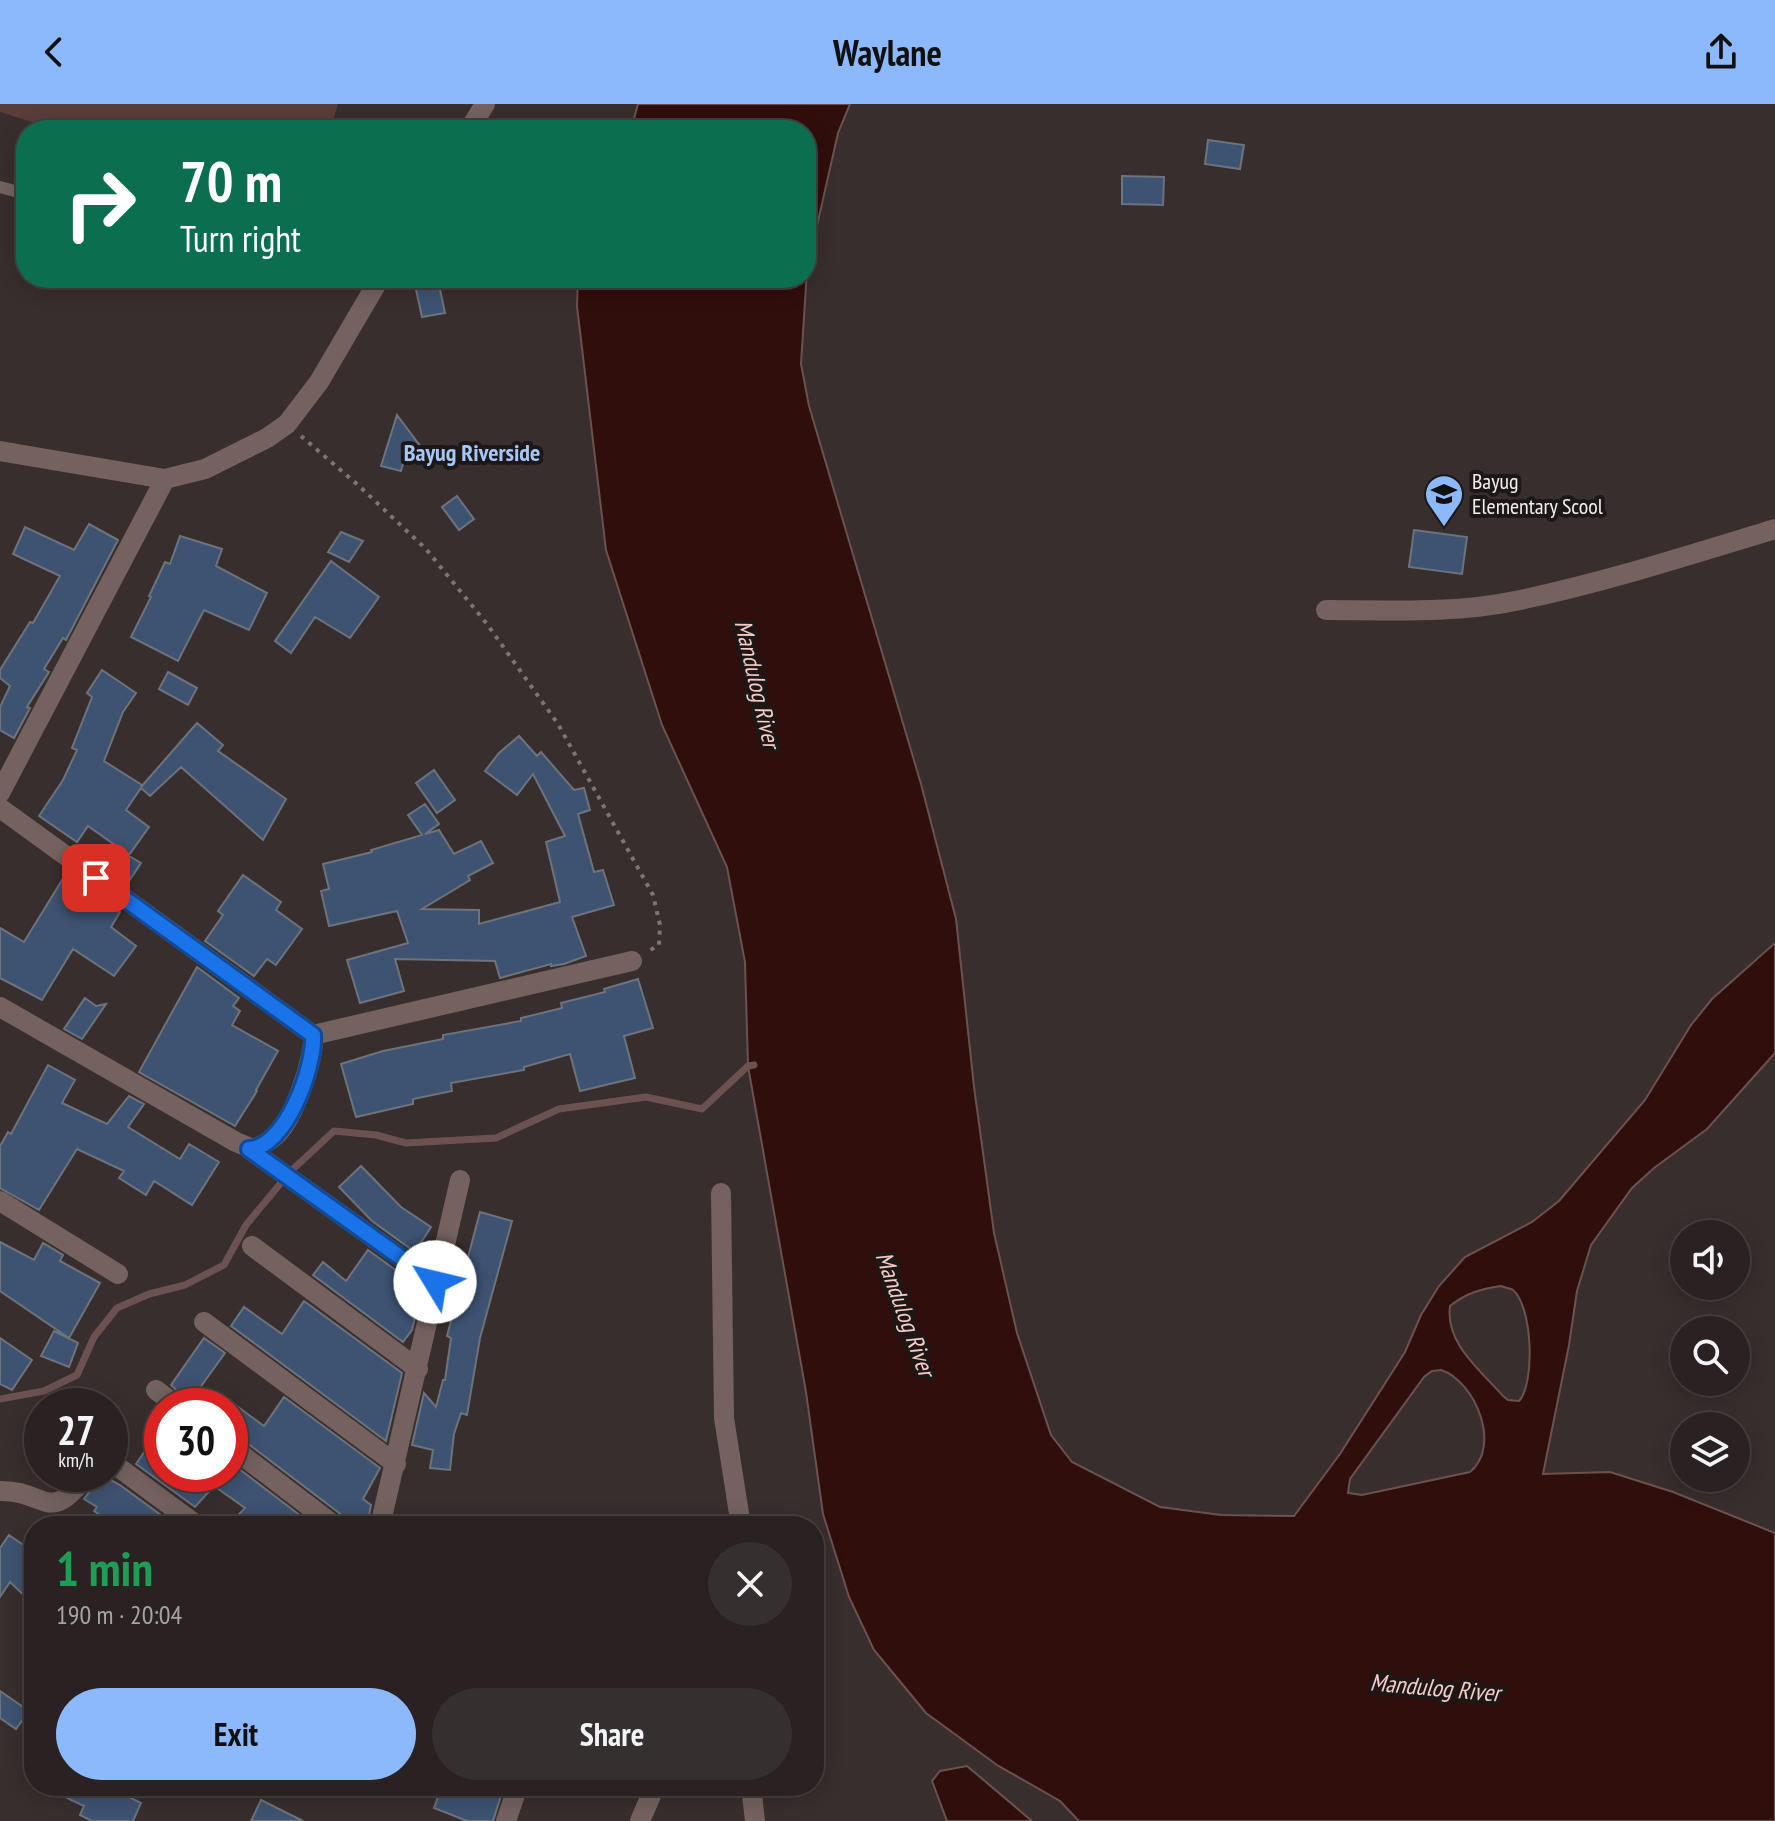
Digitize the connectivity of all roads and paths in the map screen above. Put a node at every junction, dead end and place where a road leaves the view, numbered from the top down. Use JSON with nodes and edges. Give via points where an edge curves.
{"nodes":[{"id":1,"x":374,"y":288,"type":"edge"},
{"id":2,"x":287,"y":424,"type":"junction"},
{"id":3,"x":0,"y":451,"type":"edge"},
{"id":4,"x":165,"y":479,"type":"junction"},
{"id":5,"x":1775,"y":529,"type":"edge"},
{"id":6,"x":1326,"y":610,"type":"dead end"},
{"id":7,"x":0,"y":793,"type":"edge"},
{"id":8,"x":0,"y":808,"type":"edge"},
{"id":9,"x":632,"y":961,"type":"joint"},
{"id":10,"x":0,"y":1007,"type":"edge"},
{"id":11,"x":313,"y":1035,"type":"junction"},
{"id":12,"x":249,"y":1149,"type":"junction"},
{"id":13,"x":460,"y":1180,"type":"dead end"},
{"id":14,"x":721,"y":1193,"type":"dead end"},
{"id":15,"x":0,"y":1201,"type":"edge"},
{"id":16,"x":252,"y":1246,"type":"dead end"},
{"id":17,"x":118,"y":1274,"type":"dead end"},
{"id":18,"x":435,"y":1282,"type":"junction"},
{"id":19,"x":204,"y":1322,"type":"dead end"},
{"id":20,"x":418,"y":1369,"type":"junction"},
{"id":21,"x":248,"y":1460,"type":"edge"},
{"id":22,"x":396,"y":1464,"type":"junction"},
{"id":23,"x":128,"y":1474,"type":"edge"},
{"id":24,"x":0,"y":1491,"type":"edge"},
{"id":25,"x":74,"y":1492,"type":"edge"},
{"id":26,"x":184,"y":1516,"type":"edge"},
{"id":27,"x":322,"y":1516,"type":"edge"},
{"id":28,"x":383,"y":1516,"type":"edge"},
{"id":29,"x":739,"y":1516,"type":"edge"},
{"id":30,"x":515,"y":1796,"type":"edge"},
{"id":31,"x":651,"y":1796,"type":"edge"},
{"id":32,"x":752,"y":1796,"type":"edge"},
{"id":33,"x":506,"y":1821,"type":"edge"},
{"id":34,"x":640,"y":1821,"type":"edge"},
{"id":35,"x":755,"y":1821,"type":"edge"}],
"edges":[{"from":1,"to":2,"type":"street","via":[[319,382]]},
{"from":2,"to":4,"type":"street","via":[[205,469]]},
{"from":2,"to":9,"type":"path","via":[[426,549],[558,724],[653,895],[659,945]]},
{"from":3,"to":4,"type":"street"},
{"from":4,"to":7,"type":"street"},
{"from":5,"to":6,"type":"street","via":[[1513,602],[1437,611]]},
{"from":8,"to":11,"type":"street"},
{"from":9,"to":11,"type":"street"},
{"from":10,"to":12,"type":"street"},
{"from":11,"to":12,"type":"street","via":[[305,1080],[282,1129]]},
{"from":12,"to":18,"type":"street"},
{"from":13,"to":18,"type":"street"},
{"from":14,"to":29,"type":"street","via":[[724,1418]]},
{"from":15,"to":17,"type":"street"},
{"from":16,"to":20,"type":"street"},
{"from":18,"to":20,"type":"street"},
{"from":19,"to":22,"type":"street"},
{"from":20,"to":22,"type":"street"},
{"from":21,"to":27,"type":"street"},
{"from":22,"to":28,"type":"street"},
{"from":23,"to":26,"type":"street"},
{"from":24,"to":25,"type":"street","via":[[58,1503]]},
{"from":30,"to":33,"type":"street"},
{"from":31,"to":34,"type":"street"},
{"from":32,"to":35,"type":"street"}]}
